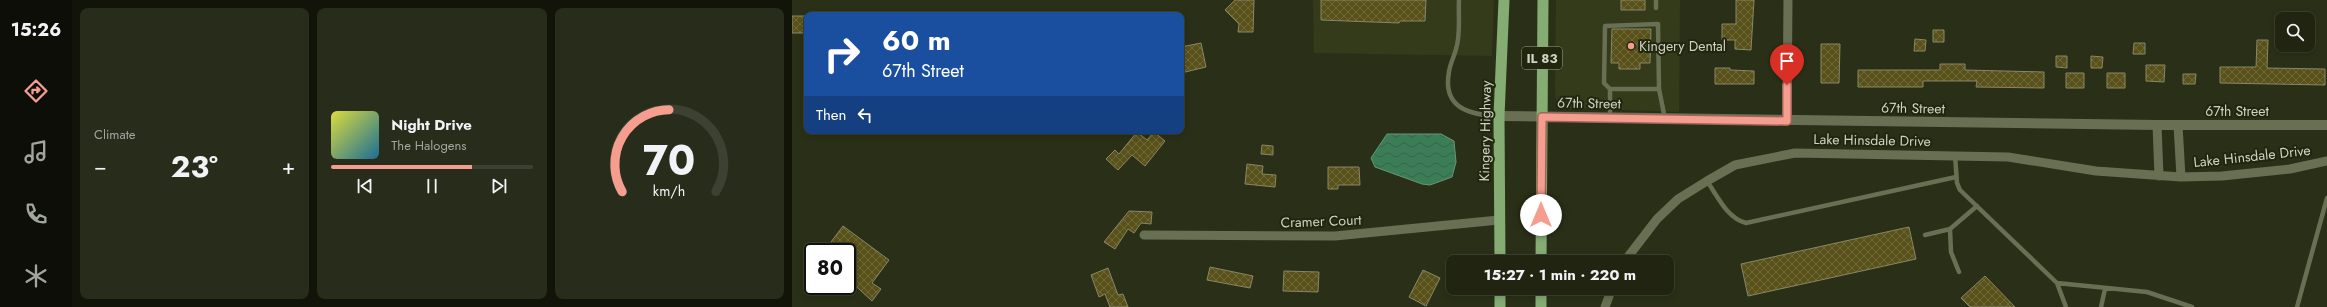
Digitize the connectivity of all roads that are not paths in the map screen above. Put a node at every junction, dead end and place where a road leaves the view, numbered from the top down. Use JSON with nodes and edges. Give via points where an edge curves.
{"nodes":[{"id":1,"x":1458,"y":0,"type":"edge"},
{"id":2,"x":1504,"y":0,"type":"edge"},
{"id":3,"x":1543,"y":0,"type":"edge"},
{"id":4,"x":1656,"y":0,"type":"edge"},
{"id":5,"x":1788,"y":0,"type":"edge"},
{"id":6,"x":1656,"y":8,"type":"dead end"},
{"id":7,"x":1610,"y":89,"type":"junction"},
{"id":8,"x":1659,"y":89,"type":"junction"},
{"id":9,"x":1499,"y":116,"type":"junction"},
{"id":10,"x":1542,"y":117,"type":"junction"},
{"id":11,"x":1610,"y":118,"type":"junction"},
{"id":12,"x":1665,"y":119,"type":"junction"},
{"id":13,"x":1787,"y":121,"type":"junction"},
{"id":14,"x":2157,"y":125,"type":"junction"},
{"id":15,"x":2178,"y":125,"type":"junction"},
{"id":16,"x":2327,"y":125,"type":"edge"},
{"id":17,"x":1955,"y":155,"type":"junction"},
{"id":18,"x":2327,"y":161,"type":"edge"},
{"id":19,"x":2159,"y":176,"type":"junction"},
{"id":20,"x":1956,"y":177,"type":"junction"},
{"id":21,"x":2180,"y":177,"type":"junction"},
{"id":22,"x":1707,"y":180,"type":"junction"},
{"id":23,"x":2327,"y":198,"type":"edge"},
{"id":24,"x":1977,"y":206,"type":"junction"},
{"id":25,"x":1499,"y":220,"type":"junction"},
{"id":26,"x":1950,"y":229,"type":"junction"},
{"id":27,"x":1144,"y":235,"type":"dead end"},
{"id":28,"x":1925,"y":235,"type":"dead end"},
{"id":29,"x":1500,"y":255,"type":"edge"},
{"id":30,"x":1541,"y":255,"type":"edge"},
{"id":31,"x":1629,"y":255,"type":"edge"},
{"id":32,"x":1959,"y":272,"type":"dead end"},
{"id":33,"x":2057,"y":283,"type":"junction"},
{"id":34,"x":2105,"y":289,"type":"junction"},
{"id":35,"x":1500,"y":295,"type":"edge"},
{"id":36,"x":1541,"y":295,"type":"edge"},
{"id":37,"x":1609,"y":295,"type":"edge"},
{"id":38,"x":1500,"y":307,"type":"edge"},
{"id":39,"x":1541,"y":307,"type":"edge"},
{"id":40,"x":1605,"y":307,"type":"edge"},
{"id":41,"x":2066,"y":307,"type":"edge"},
{"id":42,"x":2101,"y":307,"type":"edge"},
{"id":43,"x":2192,"y":307,"type":"edge"},
{"id":44,"x":2297,"y":307,"type":"edge"}],
"edges":[{"from":1,"to":9,"type":"lane","via":[[1458,40],[1448,74],[1450,92],[1458,106],[1468,112]]},
{"from":2,"to":9,"type":"highway","name":"Kingery Highway","number":"IL 83"},
{"from":3,"to":10,"type":"highway","number":"IL 83"},
{"from":4,"to":6,"type":"lane"},
{"from":5,"to":13,"type":"street"},
{"from":7,"to":8,"type":"lane"},
{"from":7,"to":8,"type":"lane","via":[[1604,83],[1604,26],[1658,24]]},
{"from":7,"to":11,"type":"lane"},
{"from":8,"to":12,"type":"lane"},
{"from":9,"to":10,"type":"street","name":"67th Street"},
{"from":9,"to":25,"type":"highway","name":"Kingery Highway","number":"IL 83"},
{"from":10,"to":11,"type":"street","name":"67th Street"},
{"from":10,"to":30,"type":"highway","number":"IL 83"},
{"from":11,"to":12,"type":"street","name":"67th Street"},
{"from":12,"to":13,"type":"street","name":"67th Street"},
{"from":13,"to":14,"type":"street","name":"67th Street"},
{"from":14,"to":15,"type":"street","name":"67th Street"},
{"from":14,"to":19,"type":"street"},
{"from":15,"to":16,"type":"street","name":"67th Street"},
{"from":15,"to":21,"type":"street","name":"Lake Hinsdale Drive"},
{"from":17,"to":19,"type":"street","name":"Lake Hinsdale Drive","via":[[2008,157],[2096,171]]},
{"from":17,"to":20,"type":"lane"},
{"from":17,"to":22,"type":"street","name":"Lake Hinsdale Drive","via":[[1795,153],[1735,165]]},
{"from":18,"to":21,"type":"street","name":"Lake Hinsdale Drive","via":[[2290,169],[2222,176]]},
{"from":19,"to":21,"type":"street","name":"Lake Hinsdale Drive"},
{"from":20,"to":22,"type":"lane","via":[[1746,223],[1736,220],[1728,212]]},
{"from":20,"to":24,"type":"lane","via":[[1960,190]]},
{"from":22,"to":31,"type":"street","name":"Lake Hinsdale Drive","via":[[1678,199],[1657,219]]},
{"from":23,"to":44,"type":"lane"},
{"from":24,"to":26,"type":"lane"},
{"from":24,"to":33,"type":"lane"},
{"from":25,"to":27,"type":"street","name":"Cramer Court","via":[[1335,236]]},
{"from":25,"to":29,"type":"highway","name":"Kingery Highway","number":"IL 83"},
{"from":26,"to":28,"type":"lane"},
{"from":26,"to":32,"type":"lane","via":[[1951,252]]},
{"from":33,"to":34,"type":"lane"},
{"from":33,"to":41,"type":"lane"},
{"from":34,"to":42,"type":"lane"},
{"from":34,"to":43,"type":"lane","via":[[2147,292]]},
{"from":35,"to":38,"type":"highway"},
{"from":36,"to":39,"type":"highway"},
{"from":37,"to":40,"type":"street"}]}
